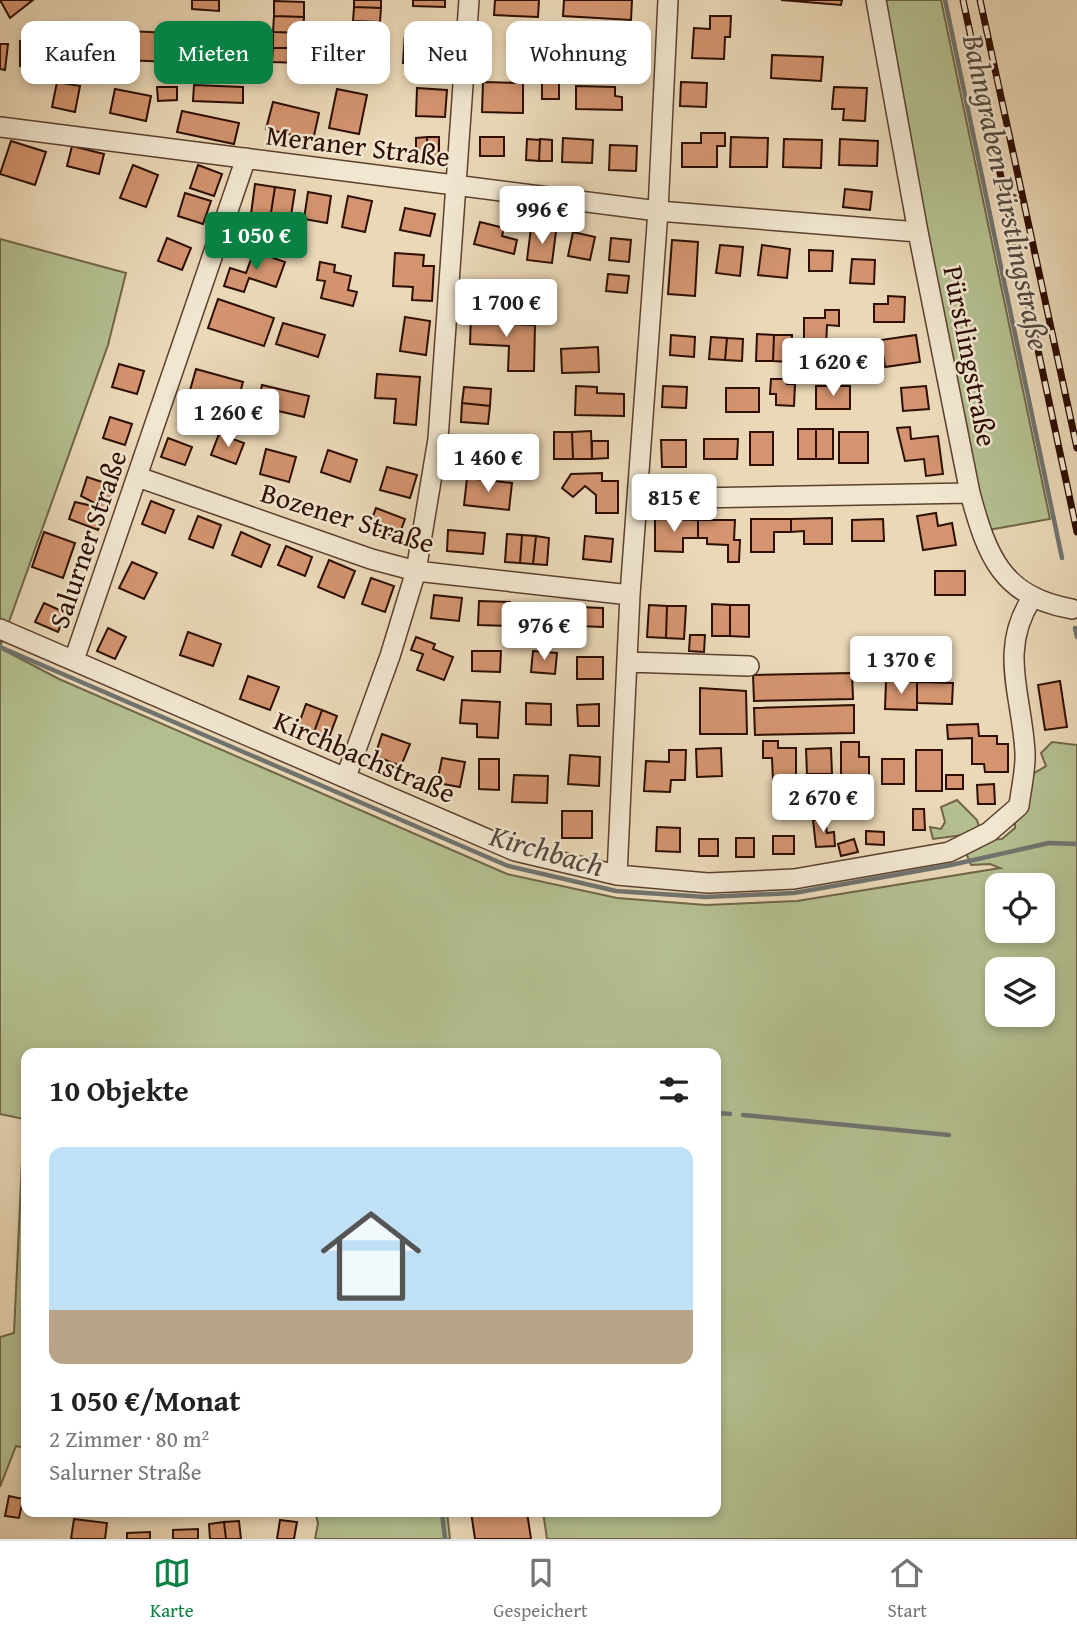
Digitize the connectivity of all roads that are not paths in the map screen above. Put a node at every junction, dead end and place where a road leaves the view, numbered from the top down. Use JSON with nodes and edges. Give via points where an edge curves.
{"nodes":[{"id":1,"x":469,"y":0,"type":"edge"},
{"id":2,"x":668,"y":0,"type":"edge"},
{"id":3,"x":876,"y":0,"type":"edge"},
{"id":4,"x":0,"y":127,"type":"edge"},
{"id":5,"x":246,"y":158,"type":"junction"},
{"id":6,"x":456,"y":185,"type":"junction"},
{"id":7,"x":658,"y":211,"type":"junction"},
{"id":8,"x":918,"y":232,"type":"junction"},
{"id":9,"x":138,"y":477,"type":"junction"},
{"id":10,"x":970,"y":493,"type":"junction"},
{"id":11,"x":638,"y":499,"type":"junction"},
{"id":12,"x":415,"y":570,"type":"junction"},
{"id":13,"x":630,"y":595,"type":"junction"},
{"id":14,"x":1032,"y":598,"type":"junction"},
{"id":15,"x":1072,"y":609,"type":"dead end"},
{"id":16,"x":0,"y":629,"type":"edge"},
{"id":17,"x":74,"y":660,"type":"junction"},
{"id":18,"x":628,"y":662,"type":"junction"},
{"id":19,"x":749,"y":666,"type":"dead end"},
{"id":20,"x":345,"y":777,"type":"junction"},
{"id":21,"x":617,"y":874,"type":"junction"}],
"edges":[{"from":1,"to":6,"type":"street"},
{"from":2,"to":7,"type":"street"},
{"from":3,"to":8,"type":"street","name":"Pürstlingstraße"},
{"from":4,"to":5,"type":"street","name":"Meraner Straße"},
{"from":5,"to":6,"type":"street","name":"Meraner Straße"},
{"from":5,"to":9,"type":"street","name":"Salurner Straße"},
{"from":6,"to":7,"type":"street","name":"Meraner Straße"},
{"from":6,"to":12,"type":"street","via":[[438,439]]},
{"from":7,"to":8,"type":"street","name":"Meraner Straße"},
{"from":7,"to":11,"type":"street"},
{"from":8,"to":10,"type":"street","name":"Pürstlingstraße"},
{"from":9,"to":12,"type":"street","name":"Bozener Straße","via":[[371,559]]},
{"from":9,"to":17,"type":"street","name":"Salurner Straße"},
{"from":10,"to":11,"type":"street"},
{"from":10,"to":14,"type":"street","name":"Pürstlingstraße","via":[[989,553],[1013,584]]},
{"from":11,"to":13,"type":"street"},
{"from":12,"to":13,"type":"street","name":"Bozener Straße"},
{"from":12,"to":20,"type":"street","via":[[390,656]]},
{"from":13,"to":18,"type":"street"},
{"from":14,"to":15,"type":"street"},
{"from":14,"to":21,"type":"street","name":"Kirchbachstraße","via":[[1017,626],[1013,649],[1026,755],[1019,806],[989,832],[949,852],[794,880],[708,883]]},
{"from":16,"to":17,"type":"street","name":"Kirchbachstraße"},
{"from":17,"to":20,"type":"street","name":"Kirchbachstraße"},
{"from":18,"to":19,"type":"street"},
{"from":18,"to":21,"type":"street"},
{"from":20,"to":21,"type":"street","name":"Kirchbachstraße","via":[[515,851]]}]}
